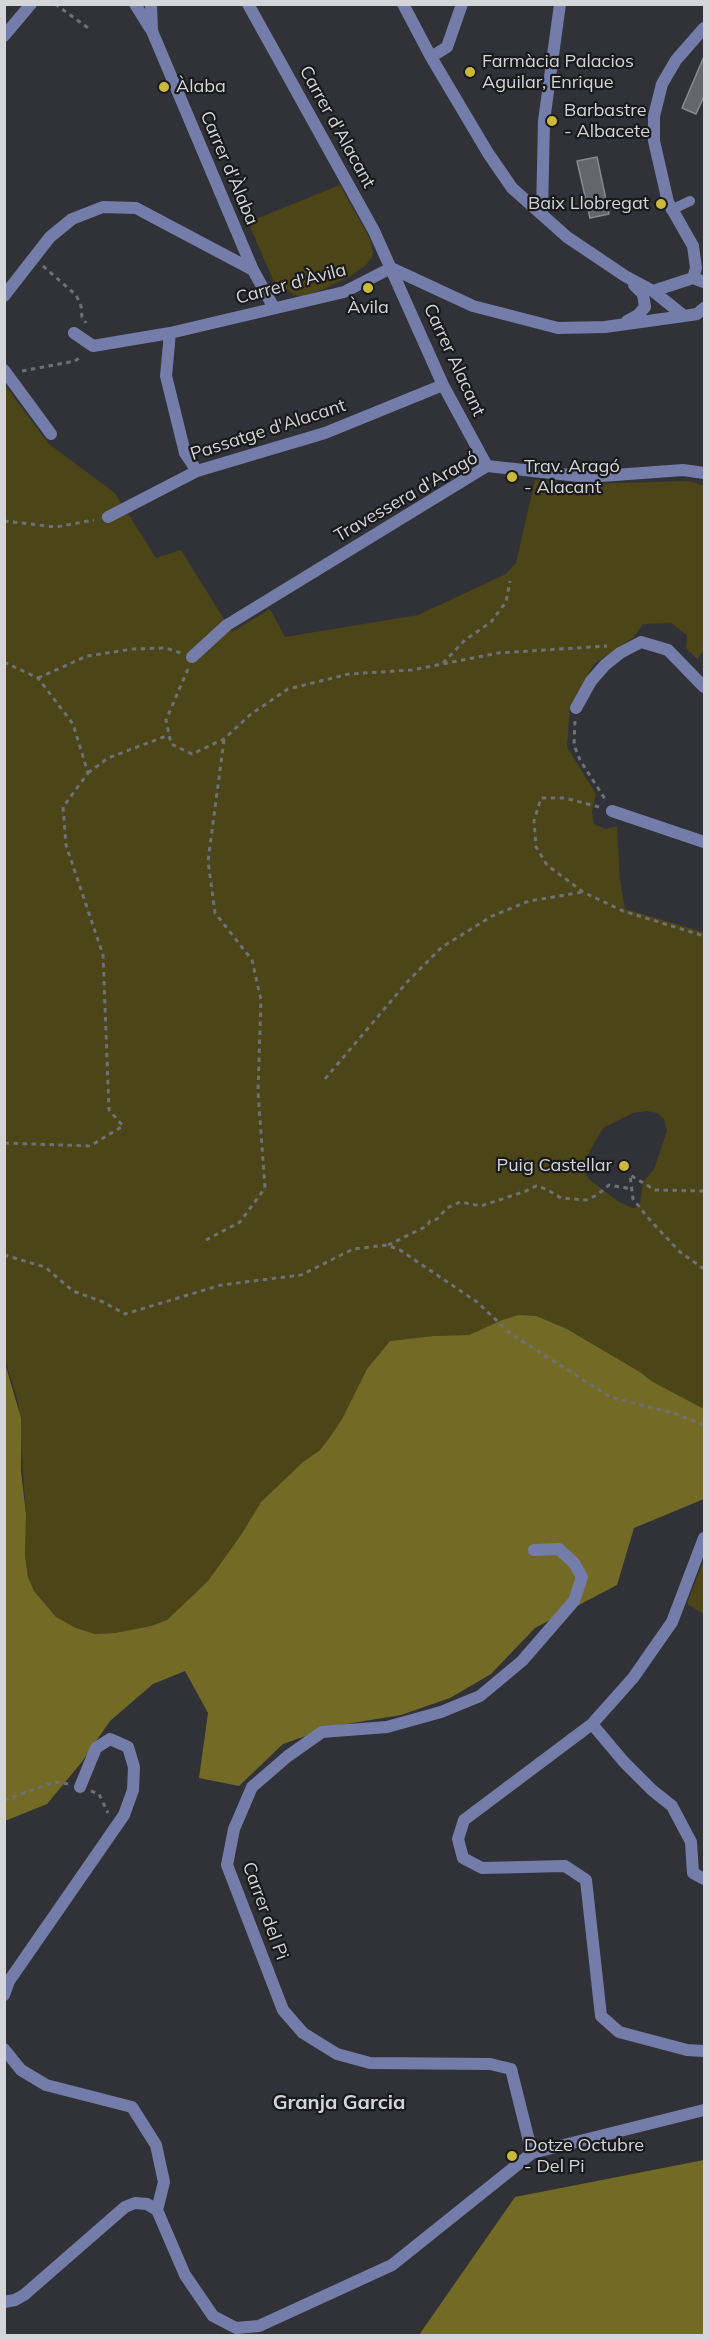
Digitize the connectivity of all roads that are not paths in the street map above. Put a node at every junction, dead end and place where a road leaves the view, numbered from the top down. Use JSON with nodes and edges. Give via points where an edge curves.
{"nodes":[{"id":1,"x":31,"y":4,"type":"edge"},
{"id":2,"x":135,"y":4,"type":"edge"},
{"id":3,"x":151,"y":4,"type":"edge"},
{"id":4,"x":248,"y":4,"type":"edge"},
{"id":5,"x":404,"y":4,"type":"edge"},
{"id":6,"x":462,"y":4,"type":"edge"},
{"id":7,"x":560,"y":4,"type":"edge"},
{"id":8,"x":705,"y":28,"type":"edge"},
{"id":9,"x":152,"y":31,"type":"junction"},
{"id":10,"x":4,"y":36,"type":"edge"},
{"id":11,"x":431,"y":57,"type":"junction"},
{"id":12,"x":690,"y":201,"type":"dead end"},
{"id":13,"x":671,"y":210,"type":"junction"},
{"id":14,"x":542,"y":214,"type":"junction"},
{"id":15,"x":391,"y":268,"type":"junction"},
{"id":16,"x":253,"y":270,"type":"junction"},
{"id":17,"x":625,"y":276,"type":"junction"},
{"id":18,"x":693,"y":280,"type":"edge"},
{"id":19,"x":653,"y":291,"type":"junction"},
{"id":20,"x":4,"y":296,"type":"edge"},
{"id":21,"x":274,"y":308,"type":"junction"},
{"id":22,"x":705,"y":308,"type":"edge"},
{"id":23,"x":684,"y":316,"type":"junction"},
{"id":24,"x":618,"y":325,"type":"junction"},
{"id":25,"x":74,"y":333,"type":"dead end"},
{"id":26,"x":170,"y":333,"type":"junction"},
{"id":27,"x":4,"y":370,"type":"edge"},
{"id":28,"x":444,"y":385,"type":"junction"},
{"id":29,"x":51,"y":434,"type":"dead end"},
{"id":30,"x":487,"y":466,"type":"junction"},
{"id":31,"x":197,"y":471,"type":"junction"},
{"id":32,"x":705,"y":473,"type":"edge"},
{"id":33,"x":108,"y":517,"type":"road end"},
{"id":34,"x":192,"y":657,"type":"road end"},
{"id":35,"x":705,"y":687,"type":"edge"},
{"id":36,"x":576,"y":708,"type":"road end"},
{"id":37,"x":612,"y":811,"type":"road end"},
{"id":38,"x":705,"y":842,"type":"edge"},
{"id":39,"x":705,"y":1538,"type":"edge"},
{"id":40,"x":534,"y":1550,"type":"dead end"},
{"id":41,"x":592,"y":1724,"type":"junction"},
{"id":42,"x":80,"y":1787,"type":"dead end"},
{"id":43,"x":705,"y":1879,"type":"edge"},
{"id":44,"x":4,"y":1995,"type":"edge"},
{"id":45,"x":4,"y":2049,"type":"edge"},
{"id":46,"x":705,"y":2051,"type":"edge"},
{"id":47,"x":705,"y":2110,"type":"edge"},
{"id":48,"x":532,"y":2153,"type":"junction"},
{"id":49,"x":157,"y":2210,"type":"junction"},
{"id":50,"x":4,"y":2301,"type":"edge"}],
"edges":[{"from":1,"to":10,"type":"street"},
{"from":2,"to":9,"type":"street"},
{"from":3,"to":9,"type":"street","name":"Carrer d'Àlaba"},
{"from":4,"to":15,"type":"street","name":"Carrer d'Alacant"},
{"from":5,"to":11,"type":"street"},
{"from":6,"to":11,"type":"street","via":[[447,47]]},
{"from":7,"to":14,"type":"street","via":[[544,121]]},
{"from":8,"to":13,"type":"street","via":[[676,60],[662,84],[654,116],[654,141]]},
{"from":9,"to":16,"type":"street","name":"Carrer d'Àlaba"},
{"from":11,"to":14,"type":"street","via":[[512,188]]},
{"from":12,"to":13,"type":"lane"},
{"from":13,"to":18,"type":"street","via":[[693,246]]},
{"from":14,"to":17,"type":"street","via":[[567,237]]},
{"from":15,"to":21,"type":"street","name":"Carrer d'Àvila","via":[[344,292]]},
{"from":15,"to":24,"type":"street","via":[[473,306],[558,328]]},
{"from":15,"to":28,"type":"street","name":"Carrer Alacant"},
{"from":16,"to":20,"type":"street","via":[[136,208],[103,207],[72,219],[50,237]]},
{"from":16,"to":21,"type":"street","name":"Carrer d'Àlaba"},
{"from":17,"to":18,"type":"street"},
{"from":17,"to":19,"type":"street"},
{"from":17,"to":24,"type":"street","via":[[644,294],[645,307]]},
{"from":18,"to":19,"type":"street"},
{"from":19,"to":23,"type":"street"},
{"from":21,"to":26,"type":"street","name":"Carrer d'Àvila"},
{"from":22,"to":23,"type":"street"},
{"from":23,"to":24,"type":"street"},
{"from":25,"to":26,"type":"street","name":"Carrer d'Àvila","via":[[93,346]]},
{"from":26,"to":31,"type":"street","via":[[166,376],[185,453]]},
{"from":27,"to":29,"type":"street"},
{"from":28,"to":30,"type":"street","name":"Carrer Alacant"},
{"from":28,"to":31,"type":"street","name":"Passatge d'Alacant","via":[[325,433]]},
{"from":30,"to":32,"type":"street","name":"Travessera d'Aragó","via":[[588,477],[683,470]]},
{"from":30,"to":34,"type":"street","name":"Travessera d'Aragó","via":[[227,625]]},
{"from":31,"to":33,"type":"street","name":"Passatge d'Alacant"},
{"from":35,"to":36,"type":"street","via":[[668,650],[641,642],[605,665]]},
{"from":37,"to":38,"type":"street"},
{"from":39,"to":41,"type":"street","via":[[672,1622],[633,1678]]},
{"from":40,"to":48,"type":"street","name":"Carrer del Pi","via":[[559,1549],[574,1563],[582,1578],[574,1601],[522,1661],[480,1696],[441,1712],[387,1727],[322,1732],[252,1787],[234,1829],[227,1865],[283,2010],[303,2033],[337,2054],[370,2063],[490,2064],[511,2069]]},
{"from":41,"to":43,"type":"street","via":[[624,1762],[672,1806],[692,1842],[693,1873]]},
{"from":41,"to":46,"type":"street","via":[[464,1820],[458,1839],[462,1858],[482,1868],[565,1866],[586,1880],[601,2016],[619,2032]]},
{"from":42,"to":44,"type":"street","via":[[96,1748],[110,1739],[128,1747],[134,1767],[133,1790],[124,1815],[9,1981]]},
{"from":45,"to":49,"type":"street","via":[[21,2070],[46,2085],[132,2107],[156,2145],[164,2182]]},
{"from":47,"to":48,"type":"street"},
{"from":48,"to":49,"type":"street","via":[[392,2265],[259,2326],[236,2328],[213,2316],[184,2275]]},
{"from":49,"to":50,"type":"street","via":[[147,2204],[125,2207],[24,2295]]}]}
